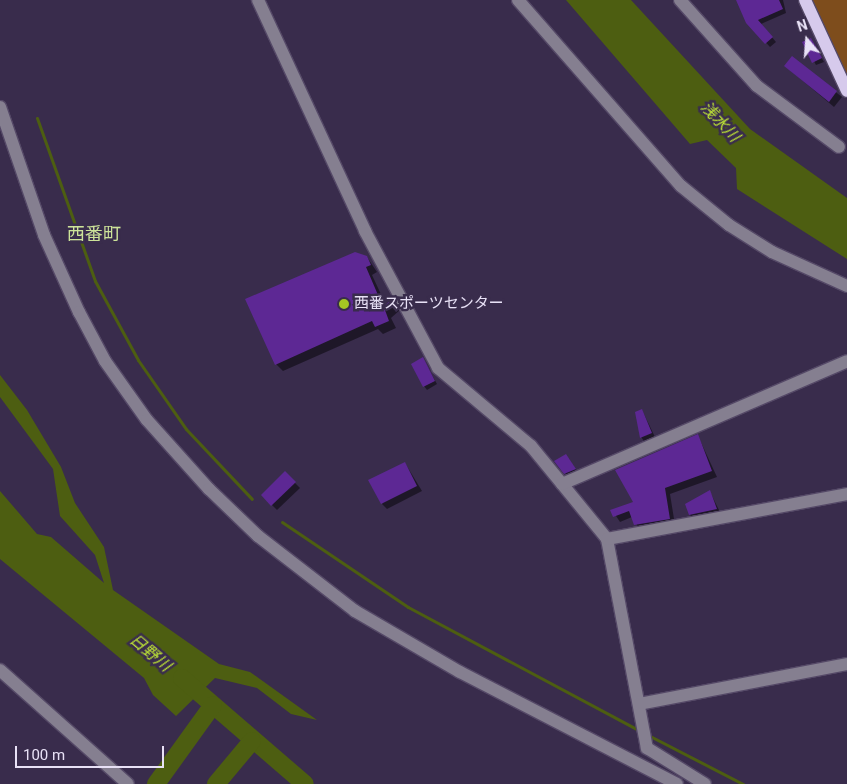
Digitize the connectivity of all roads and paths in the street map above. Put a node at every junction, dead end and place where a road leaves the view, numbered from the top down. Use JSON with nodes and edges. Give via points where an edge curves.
{"nodes":[{"id":1,"x":258,"y":0,"type":"edge"},
{"id":2,"x":518,"y":0,"type":"edge"},
{"id":3,"x":680,"y":0,"type":"edge"},
{"id":4,"x":805,"y":0,"type":"edge"},
{"id":5,"x":847,"y":91,"type":"edge"},
{"id":6,"x":0,"y":106,"type":"edge"},
{"id":7,"x":839,"y":147,"type":"dead end"},
{"id":8,"x":847,"y":286,"type":"edge"},
{"id":9,"x":847,"y":361,"type":"edge"},
{"id":10,"x":562,"y":484,"type":"junction"},
{"id":11,"x":847,"y":494,"type":"edge"},
{"id":12,"x":607,"y":539,"type":"junction"},
{"id":13,"x":847,"y":664,"type":"edge"},
{"id":14,"x":0,"y":670,"type":"edge"},
{"id":15,"x":639,"y":704,"type":"junction"},
{"id":16,"x":128,"y":784,"type":"edge"},
{"id":17,"x":677,"y":784,"type":"edge"},
{"id":18,"x":705,"y":784,"type":"edge"}],
"edges":[{"from":1,"to":10,"type":"street","via":[[308,111],[438,368],[531,446]]},
{"from":2,"to":8,"type":"street","via":[[682,186],[729,225],[772,252]]},
{"from":3,"to":7,"type":"street","via":[[757,86]]},
{"from":4,"to":5,"type":"main road"},
{"from":6,"to":17,"type":"street","via":[[34,210],[79,312],[105,361],[147,420],[208,488],[258,536],[355,611],[460,672]]},
{"from":9,"to":10,"type":"street"},
{"from":10,"to":12,"type":"street"},
{"from":11,"to":12,"type":"street"},
{"from":12,"to":15,"type":"street"},
{"from":13,"to":15,"type":"street"},
{"from":14,"to":16,"type":"street"},
{"from":15,"to":18,"type":"street","via":[[644,735],[652,753]]}]}
